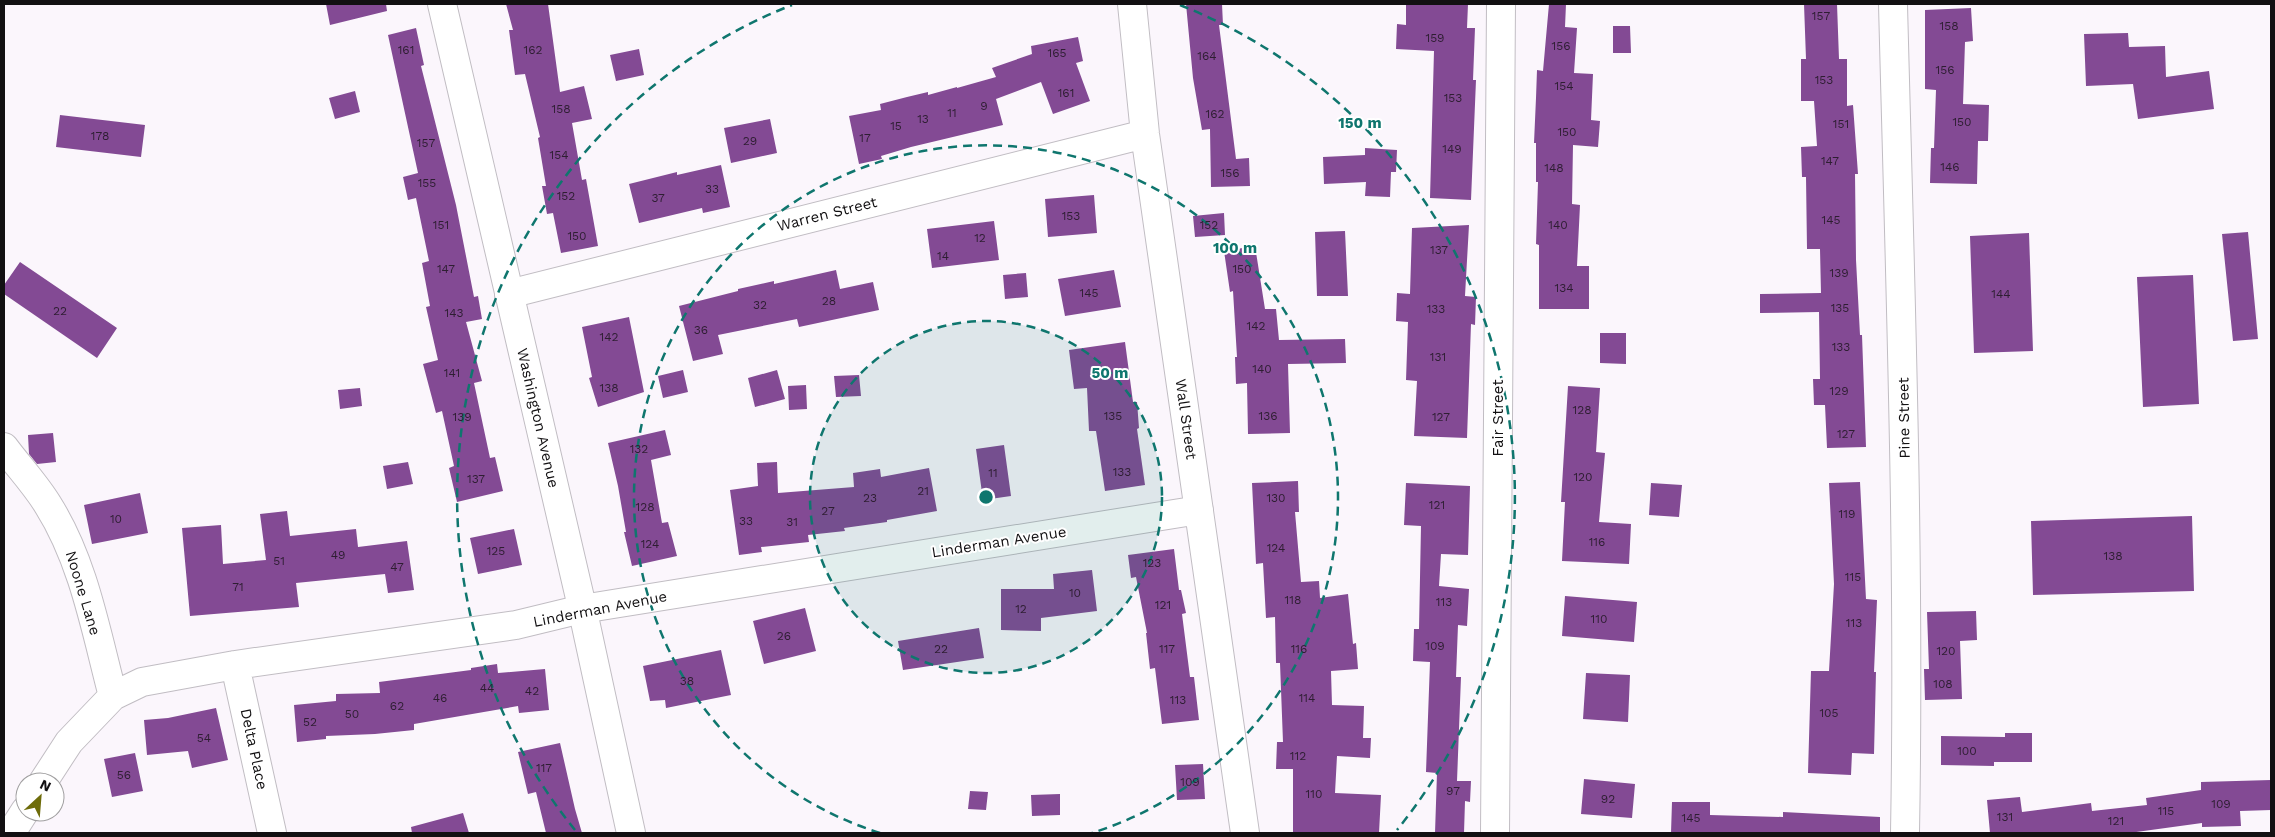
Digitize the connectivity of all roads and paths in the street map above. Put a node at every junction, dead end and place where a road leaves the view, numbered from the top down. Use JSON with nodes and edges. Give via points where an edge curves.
{"nodes":[{"id":1,"x":442,"y":4,"type":"edge"},
{"id":2,"x":1132,"y":4,"type":"edge"},
{"id":3,"x":1501,"y":4,"type":"edge"},
{"id":4,"x":1893,"y":4,"type":"edge"},
{"id":5,"x":1145,"y":134,"type":"junction"},
{"id":6,"x":510,"y":294,"type":"junction"},
{"id":7,"x":4,"y":447,"type":"edge"},
{"id":8,"x":1199,"y":510,"type":"junction"},
{"id":9,"x":582,"y":609,"type":"junction"},
{"id":10,"x":235,"y":665,"type":"junction"},
{"id":11,"x":113,"y":696,"type":"junction"},
{"id":12,"x":50,"y":772,"type":"edge"},
{"id":13,"x":18,"y":822,"type":"edge"},
{"id":14,"x":11,"y":833,"type":"edge"},
{"id":15,"x":272,"y":833,"type":"edge"},
{"id":16,"x":631,"y":833,"type":"edge"},
{"id":17,"x":1245,"y":833,"type":"edge"},
{"id":18,"x":1495,"y":833,"type":"edge"},
{"id":19,"x":1905,"y":833,"type":"edge"}],
"edges":[{"from":1,"to":6,"type":"street","name":"Washington Avenue"},
{"from":2,"to":5,"type":"street","name":"Wall Street"},
{"from":3,"to":18,"type":"street","name":"Fair Street"},
{"from":4,"to":19,"type":"street","name":"Pine Street","via":[[1905,466]]},
{"from":5,"to":6,"type":"street","name":"Warren Street"},
{"from":5,"to":8,"type":"street","name":"Wall Street"},
{"from":6,"to":9,"type":"street","name":"Washington Avenue"},
{"from":7,"to":11,"type":"street","name":"Noone Lane","via":[[48,504],[64,533],[82,577]]},
{"from":8,"to":9,"type":"street","name":"Linderman Avenue"},
{"from":8,"to":17,"type":"street","name":"Wall Street"},
{"from":9,"to":10,"type":"street","name":"Linderman Avenue","via":[[516,625]]},
{"from":9,"to":16,"type":"street","name":"Washington Avenue"},
{"from":10,"to":11,"type":"street","name":"Linderman Avenue","via":[[142,682]]},
{"from":10,"to":15,"type":"street","name":"Delta Place"},
{"from":11,"to":12,"type":"street","name":"Linderman Avenue","via":[[69,742]]},
{"from":13,"to":14,"type":"street"}]}
